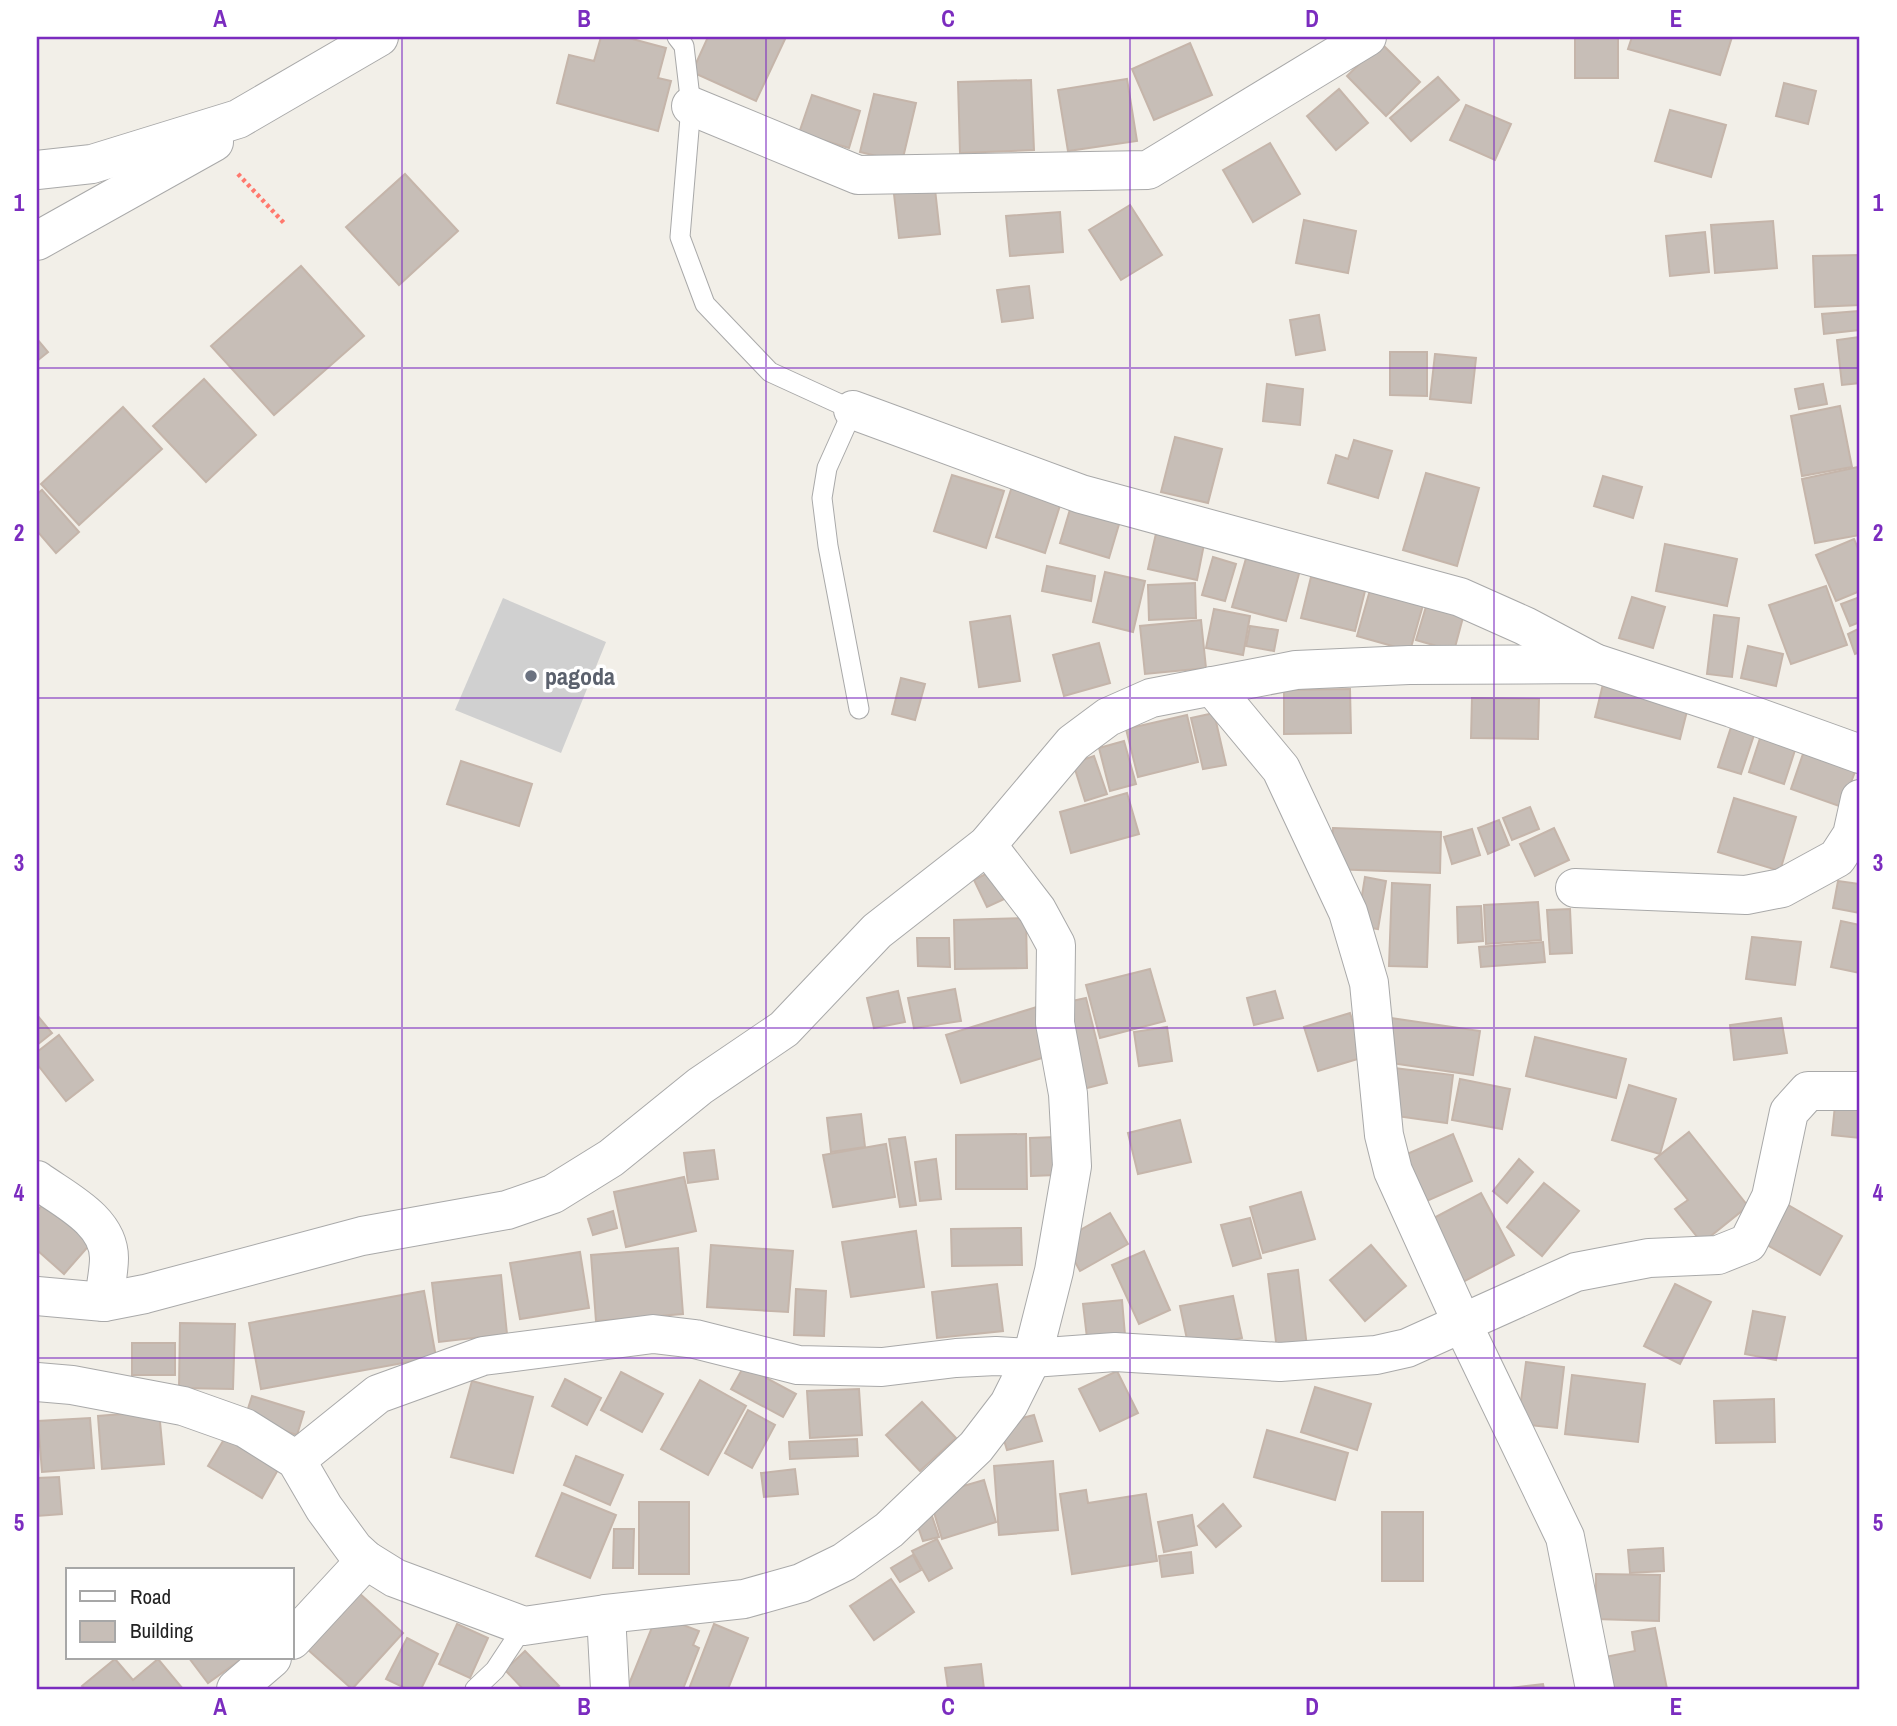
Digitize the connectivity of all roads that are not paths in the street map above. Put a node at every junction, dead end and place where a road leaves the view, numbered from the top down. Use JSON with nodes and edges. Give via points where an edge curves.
{"nodes":[{"id":1,"x":379,"y":37,"type":"edge"},
{"id":2,"x":677,"y":37,"type":"edge"},
{"id":3,"x":1367,"y":37,"type":"edge"},
{"id":4,"x":691,"y":106,"type":"junction"},
{"id":5,"x":225,"y":132,"type":"junction"},
{"id":6,"x":37,"y":170,"type":"edge"},
{"id":7,"x":37,"y":242,"type":"edge"},
{"id":8,"x":853,"y":410,"type":"junction"},
{"id":9,"x":1598,"y":664,"type":"junction"},
{"id":10,"x":1212,"y":686,"type":"junction"},
{"id":11,"x":859,"y":709,"type":"dead end"},
{"id":12,"x":1860,"y":754,"type":"edge"},
{"id":13,"x":1860,"y":799,"type":"edge"},
{"id":14,"x":987,"y":845,"type":"junction"},
{"id":15,"x":1575,"y":888,"type":"dead end"},
{"id":16,"x":1860,"y":1091,"type":"edge"},
{"id":17,"x":37,"y":1180,"type":"edge"},
{"id":18,"x":37,"y":1296,"type":"edge"},
{"id":19,"x":104,"y":1302,"type":"junction"},
{"id":20,"x":1462,"y":1323,"type":"junction"},
{"id":21,"x":1032,"y":1358,"type":"junction"},
{"id":22,"x":37,"y":1381,"type":"edge"},
{"id":23,"x":296,"y":1460,"type":"junction"},
{"id":24,"x":366,"y":1560,"type":"junction"},
{"id":25,"x":606,"y":1614,"type":"junction"},
{"id":26,"x":524,"y":1626,"type":"junction"},
{"id":27,"x":294,"y":1638,"type":"edge"},
{"id":28,"x":270,"y":1660,"type":"edge"},
{"id":29,"x":236,"y":1689,"type":"edge"},
{"id":30,"x":475,"y":1689,"type":"edge"},
{"id":31,"x":610,"y":1689,"type":"edge"},
{"id":32,"x":1595,"y":1689,"type":"edge"}],
"edges":[{"from":1,"to":5,"type":"street"},
{"from":2,"to":4,"type":"lane","via":[[684,46]]},
{"from":3,"to":4,"type":"street","via":[[1148,170],[858,175]]},
{"from":4,"to":8,"type":"lane","via":[[680,237],[705,304],[770,372]]},
{"from":5,"to":6,"type":"street","via":[[92,164]]},
{"from":5,"to":7,"type":"street"},
{"from":8,"to":9,"type":"street","via":[[1081,494],[1460,597]]},
{"from":8,"to":11,"type":"lane","via":[[827,468],[822,498]]},
{"from":9,"to":10,"type":"street","via":[[1296,670]]},
{"from":9,"to":12,"type":"street"},
{"from":10,"to":14,"type":"street","via":[[1151,698],[1108,717],[1073,743]]},
{"from":10,"to":20,"type":"street","via":[[1281,769],[1348,912],[1369,983],[1384,1135],[1392,1171]]},
{"from":13,"to":15,"type":"street","via":[[1853,835],[1837,858],[1782,888],[1746,895]]},
{"from":14,"to":19,"type":"street","via":[[877,931],[784,1029],[700,1086],[611,1158],[553,1194],[508,1210],[362,1236]]},
{"from":14,"to":21,"type":"street","via":[[1037,910],[1056,945],[1055,1023],[1068,1094],[1072,1166],[1054,1271]]},
{"from":16,"to":20,"type":"street","via":[[1808,1091],[1789,1112],[1771,1197],[1748,1243],[1718,1255],[1649,1258],[1576,1272]]},
{"from":17,"to":19,"type":"street","via":[[88,1216],[105,1237],[109,1256]]},
{"from":18,"to":19,"type":"street"},
{"from":20,"to":21,"type":"street","via":[[1407,1348],[1376,1355],[1280,1362],[1115,1352]]},
{"from":20,"to":32,"type":"street","via":[[1566,1537]]},
{"from":21,"to":23,"type":"street","via":[[956,1358],[882,1367],[799,1365],[695,1339],[653,1334],[483,1356],[378,1394]]},
{"from":21,"to":25,"type":"street","via":[[1009,1404],[976,1447],[889,1530],[844,1562],[801,1583],[744,1599]]},
{"from":22,"to":23,"type":"street","via":[[183,1406],[245,1428]]},
{"from":23,"to":24,"type":"street","via":[[324,1508]]},
{"from":24,"to":26,"type":"street","via":[[394,1578]]},
{"from":24,"to":27,"type":"street"},
{"from":25,"to":26,"type":"street"},
{"from":25,"to":31,"type":"street"},
{"from":26,"to":30,"type":"lane","via":[[495,1670]]},
{"from":28,"to":29,"type":"street"}]}
